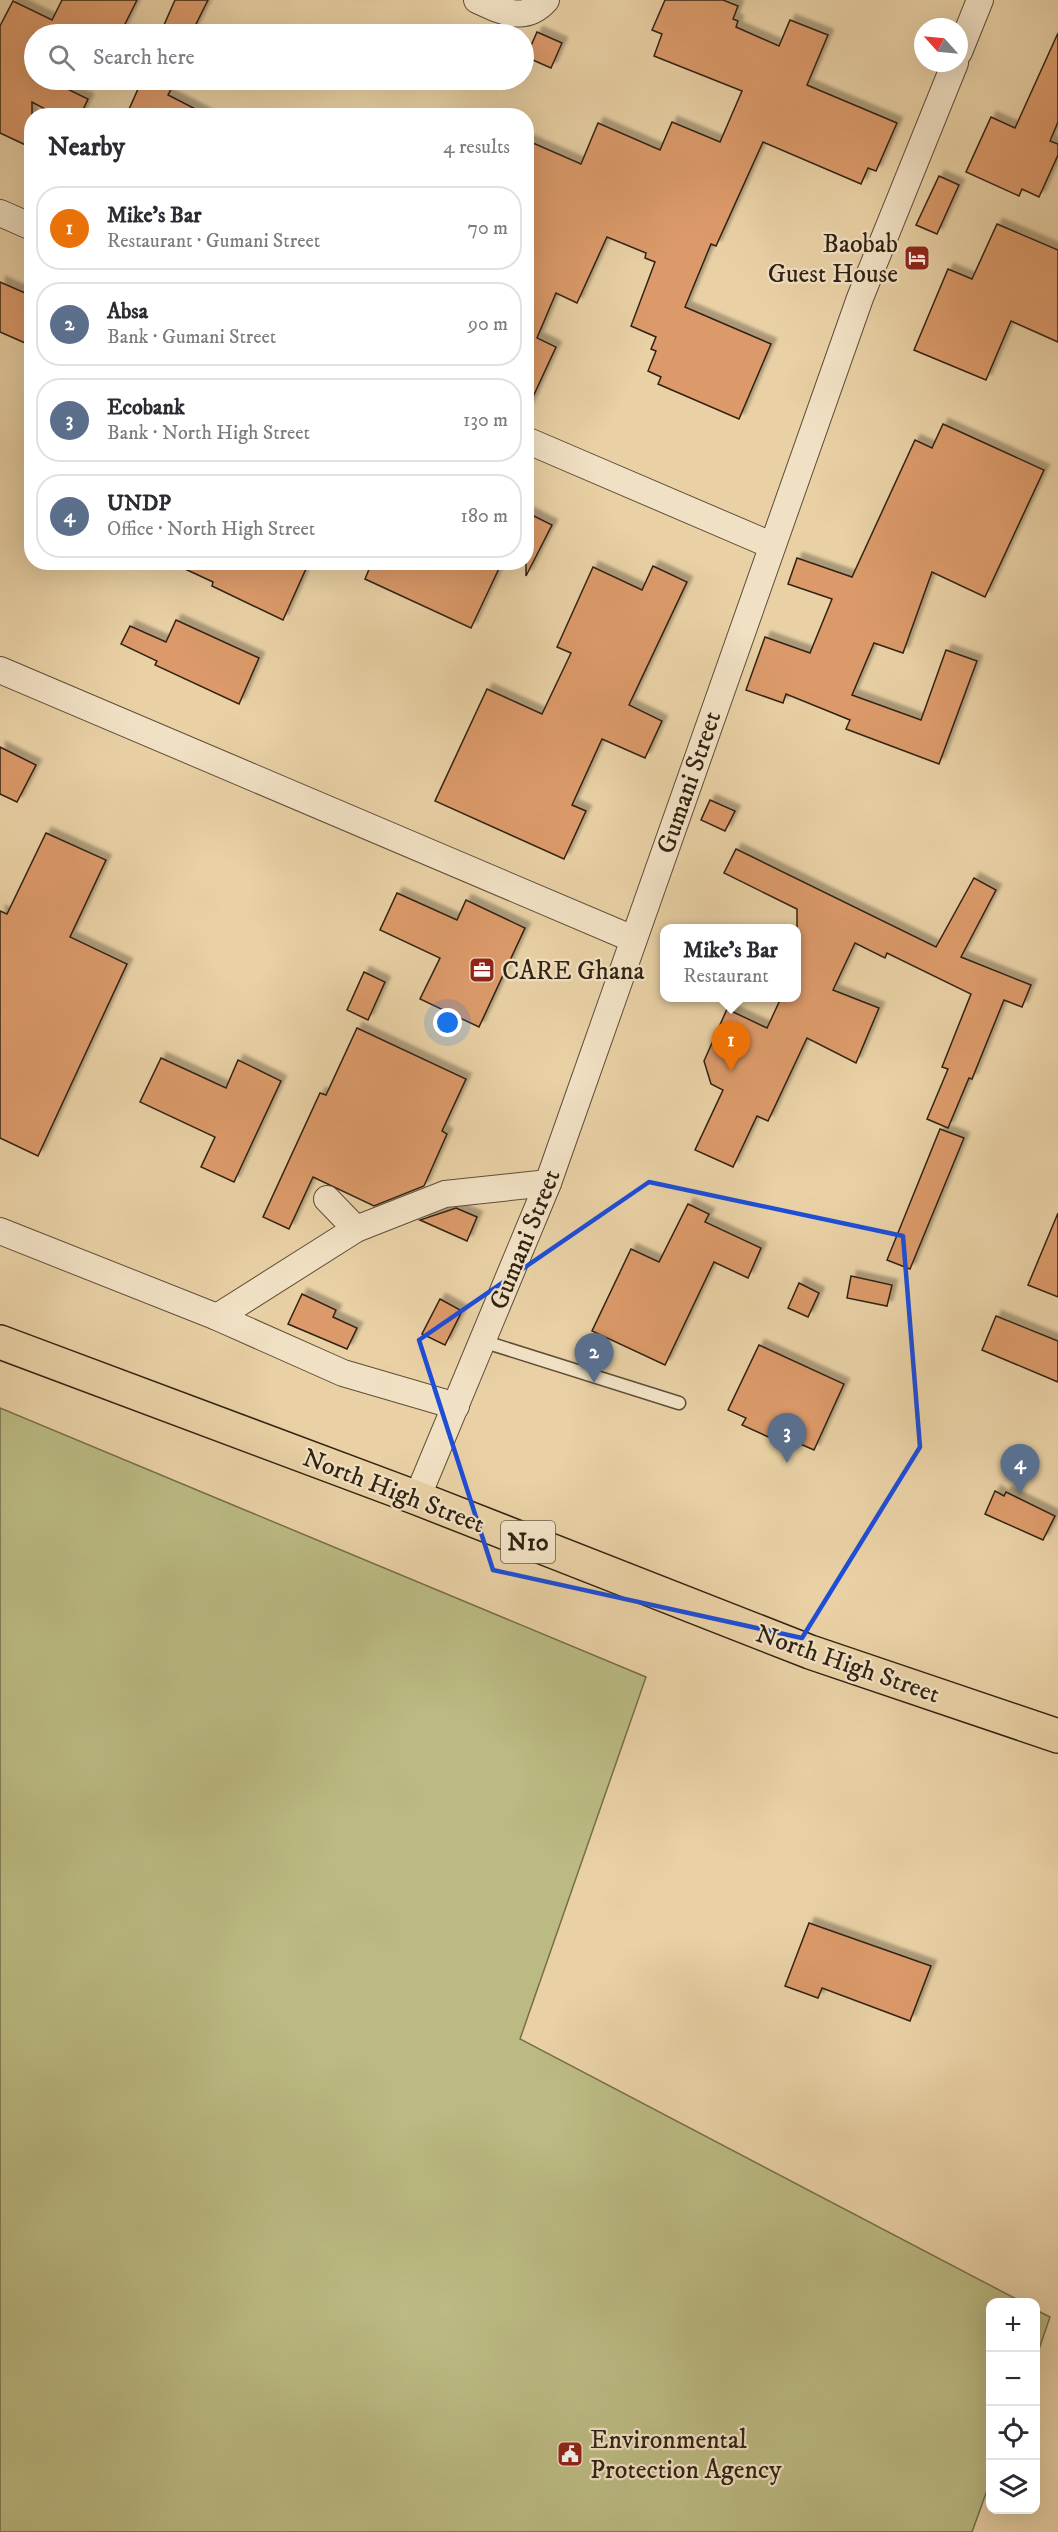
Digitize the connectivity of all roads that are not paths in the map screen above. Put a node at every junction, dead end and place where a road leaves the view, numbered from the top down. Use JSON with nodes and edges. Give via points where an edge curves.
{"nodes":[{"id":1,"x":477,"y":0,"type":"edge"},
{"id":2,"x":546,"y":0,"type":"edge"},
{"id":3,"x":979,"y":1,"type":"edge"},
{"id":4,"x":968,"y":29,"type":"edge"},
{"id":5,"x":951,"y":72,"type":"edge"},
{"id":6,"x":0,"y":213,"type":"edge"},
{"id":7,"x":24,"y":224,"type":"edge"},
{"id":8,"x":534,"y":443,"type":"edge"},
{"id":9,"x":771,"y":545,"type":"junction"},
{"id":10,"x":0,"y":670,"type":"edge"},
{"id":11,"x":633,"y":939,"type":"junction"},
{"id":12,"x":548,"y":1183,"type":"junction"},
{"id":13,"x":327,"y":1199,"type":"dead end"},
{"id":14,"x":356,"y":1229,"type":"junction"},
{"id":15,"x":0,"y":1231,"type":"edge"},
{"id":16,"x":217,"y":1317,"type":"junction"},
{"id":17,"x":482,"y":1341,"type":"junction"},
{"id":18,"x":0,"y":1342,"type":"edge"},
{"id":19,"x":679,"y":1403,"type":"dead end"},
{"id":20,"x":456,"y":1406,"type":"junction"},
{"id":21,"x":417,"y":1498,"type":"junction"},
{"id":22,"x":1058,"y":1736,"type":"edge"}],
"edges":[{"from":1,"to":2,"type":"street","via":[[508,14],[524,15]]},
{"from":3,"to":4,"type":"street"},
{"from":5,"to":9,"type":"street","name":"Gumani Street","via":[[860,298]]},
{"from":6,"to":7,"type":"street"},
{"from":8,"to":9,"type":"street"},
{"from":9,"to":11,"type":"street","name":"Gumani Street"},
{"from":10,"to":11,"type":"street"},
{"from":11,"to":12,"type":"street","name":"Gumani Street"},
{"from":12,"to":14,"type":"street","via":[[445,1194]]},
{"from":12,"to":17,"type":"street","name":"Gumani Street"},
{"from":13,"to":14,"type":"street"},
{"from":14,"to":16,"type":"street"},
{"from":15,"to":16,"type":"street"},
{"from":16,"to":20,"type":"street","via":[[343,1372]]},
{"from":17,"to":19,"type":"lane"},
{"from":17,"to":20,"type":"street","name":"Gumani Street"},
{"from":18,"to":21,"type":"highway","name":"North High Street","number":"N10"},
{"from":20,"to":21,"type":"street","name":"Gumani Street"},
{"from":21,"to":22,"type":"highway","name":"North High Street","number":"N10","via":[[810,1652]]}]}
